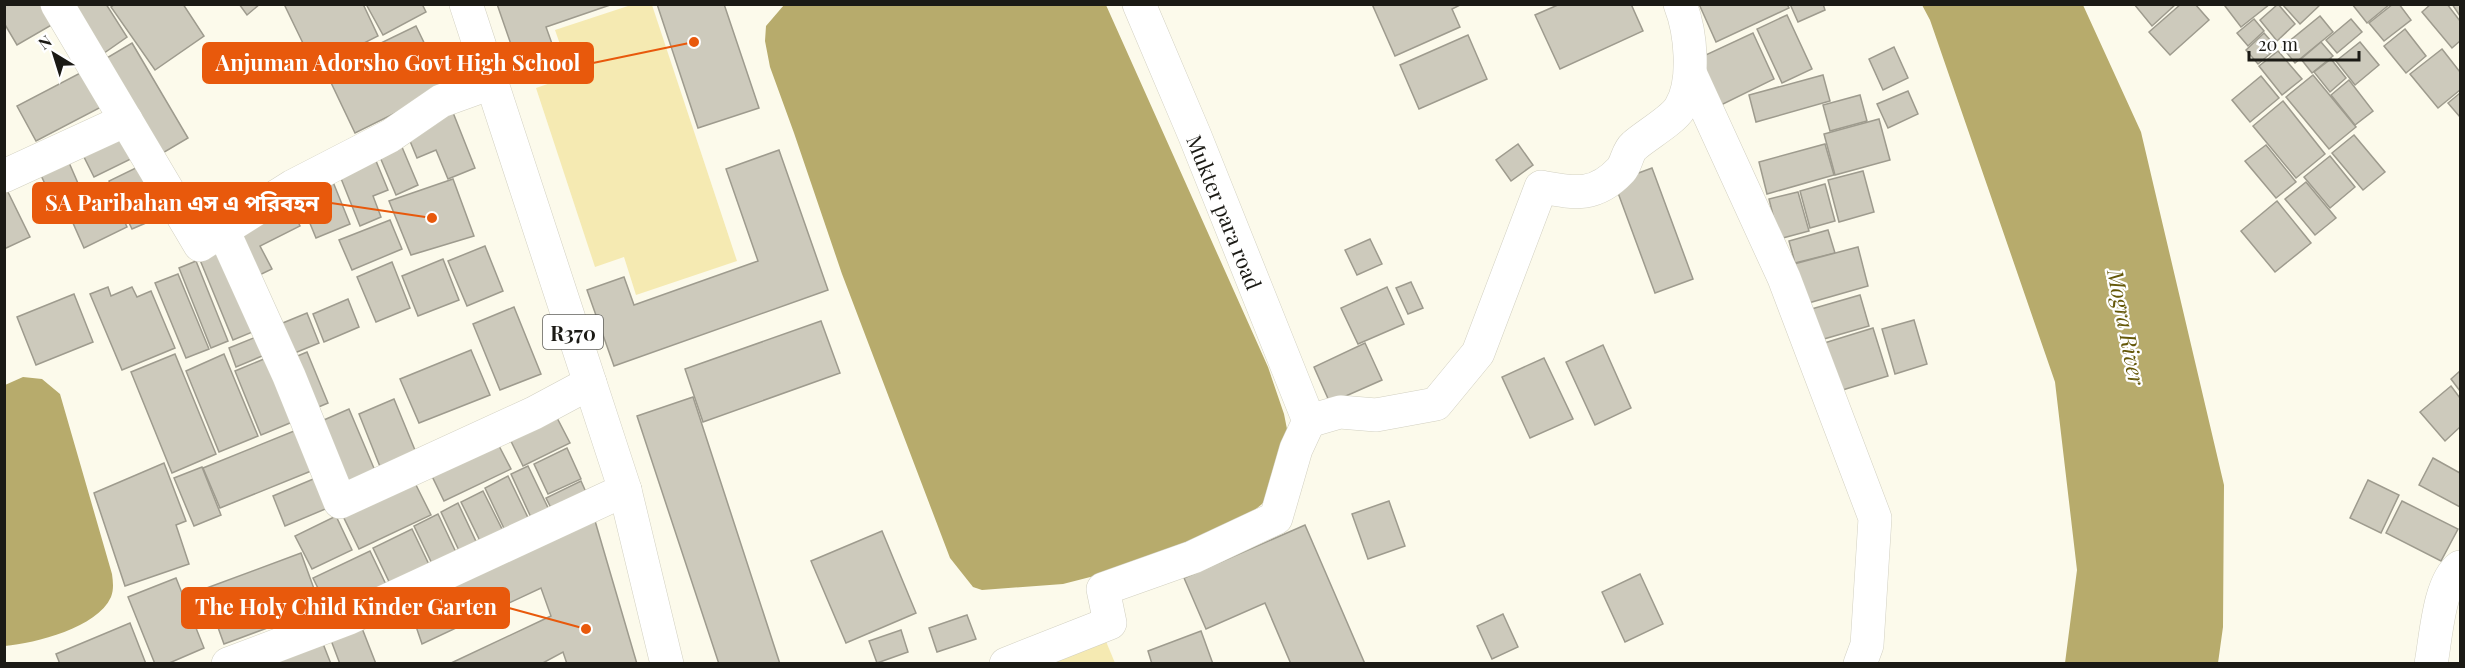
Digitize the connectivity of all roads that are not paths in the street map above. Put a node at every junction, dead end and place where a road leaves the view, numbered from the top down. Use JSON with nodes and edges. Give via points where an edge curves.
{"nodes":[{"id":1,"x":57,"y":4,"type":"edge"},
{"id":2,"x":466,"y":4,"type":"edge"},
{"id":3,"x":1139,"y":4,"type":"edge"},
{"id":4,"x":1680,"y":4,"type":"edge"},
{"id":5,"x":1691,"y":75,"type":"junction"},
{"id":6,"x":491,"y":82,"type":"junction"},
{"id":7,"x":126,"y":120,"type":"junction"},
{"id":8,"x":4,"y":176,"type":"edge"},
{"id":9,"x":223,"y":230,"type":"junction"},
{"id":10,"x":590,"y":383,"type":"junction"},
{"id":11,"x":1309,"y":421,"type":"junction"},
{"id":12,"x":625,"y":490,"type":"junction"},
{"id":13,"x":2460,"y":567,"type":"edge"},
{"id":14,"x":228,"y":663,"type":"edge"},
{"id":15,"x":667,"y":663,"type":"edge"},
{"id":16,"x":1006,"y":663,"type":"edge"},
{"id":17,"x":1860,"y":663,"type":"edge"},
{"id":18,"x":2431,"y":663,"type":"edge"}],
"edges":[{"from":1,"to":7,"type":"street"},
{"from":2,"to":6,"type":"street","number":"R370"},
{"from":3,"to":11,"type":"street","name":"Mukter para road"},
{"from":4,"to":5,"type":"street"},
{"from":5,"to":11,"type":"street","via":[[1680,109],[1631,148],[1622,169],[1594,191],[1573,193],[1541,187],[1478,354],[1436,404],[1377,415],[1340,412]]},
{"from":5,"to":17,"type":"street","via":[[1784,278],[1875,518],[1867,645]]},
{"from":6,"to":9,"type":"street","via":[[441,101],[390,136],[293,186]]},
{"from":6,"to":10,"type":"street","number":"R370"},
{"from":7,"to":8,"type":"street"},
{"from":7,"to":9,"type":"street","via":[[200,245]]},
{"from":9,"to":10,"type":"street","via":[[340,502],[534,413]]},
{"from":10,"to":12,"type":"street","number":"R370"},
{"from":11,"to":16,"type":"street","via":[[1296,449],[1276,518],[1193,557],[1103,589],[1110,623]]},
{"from":12,"to":14,"type":"street","via":[[349,618]]},
{"from":12,"to":15,"type":"street","number":"R370"},
{"from":13,"to":18,"type":"street","via":[[2446,585]]}]}
